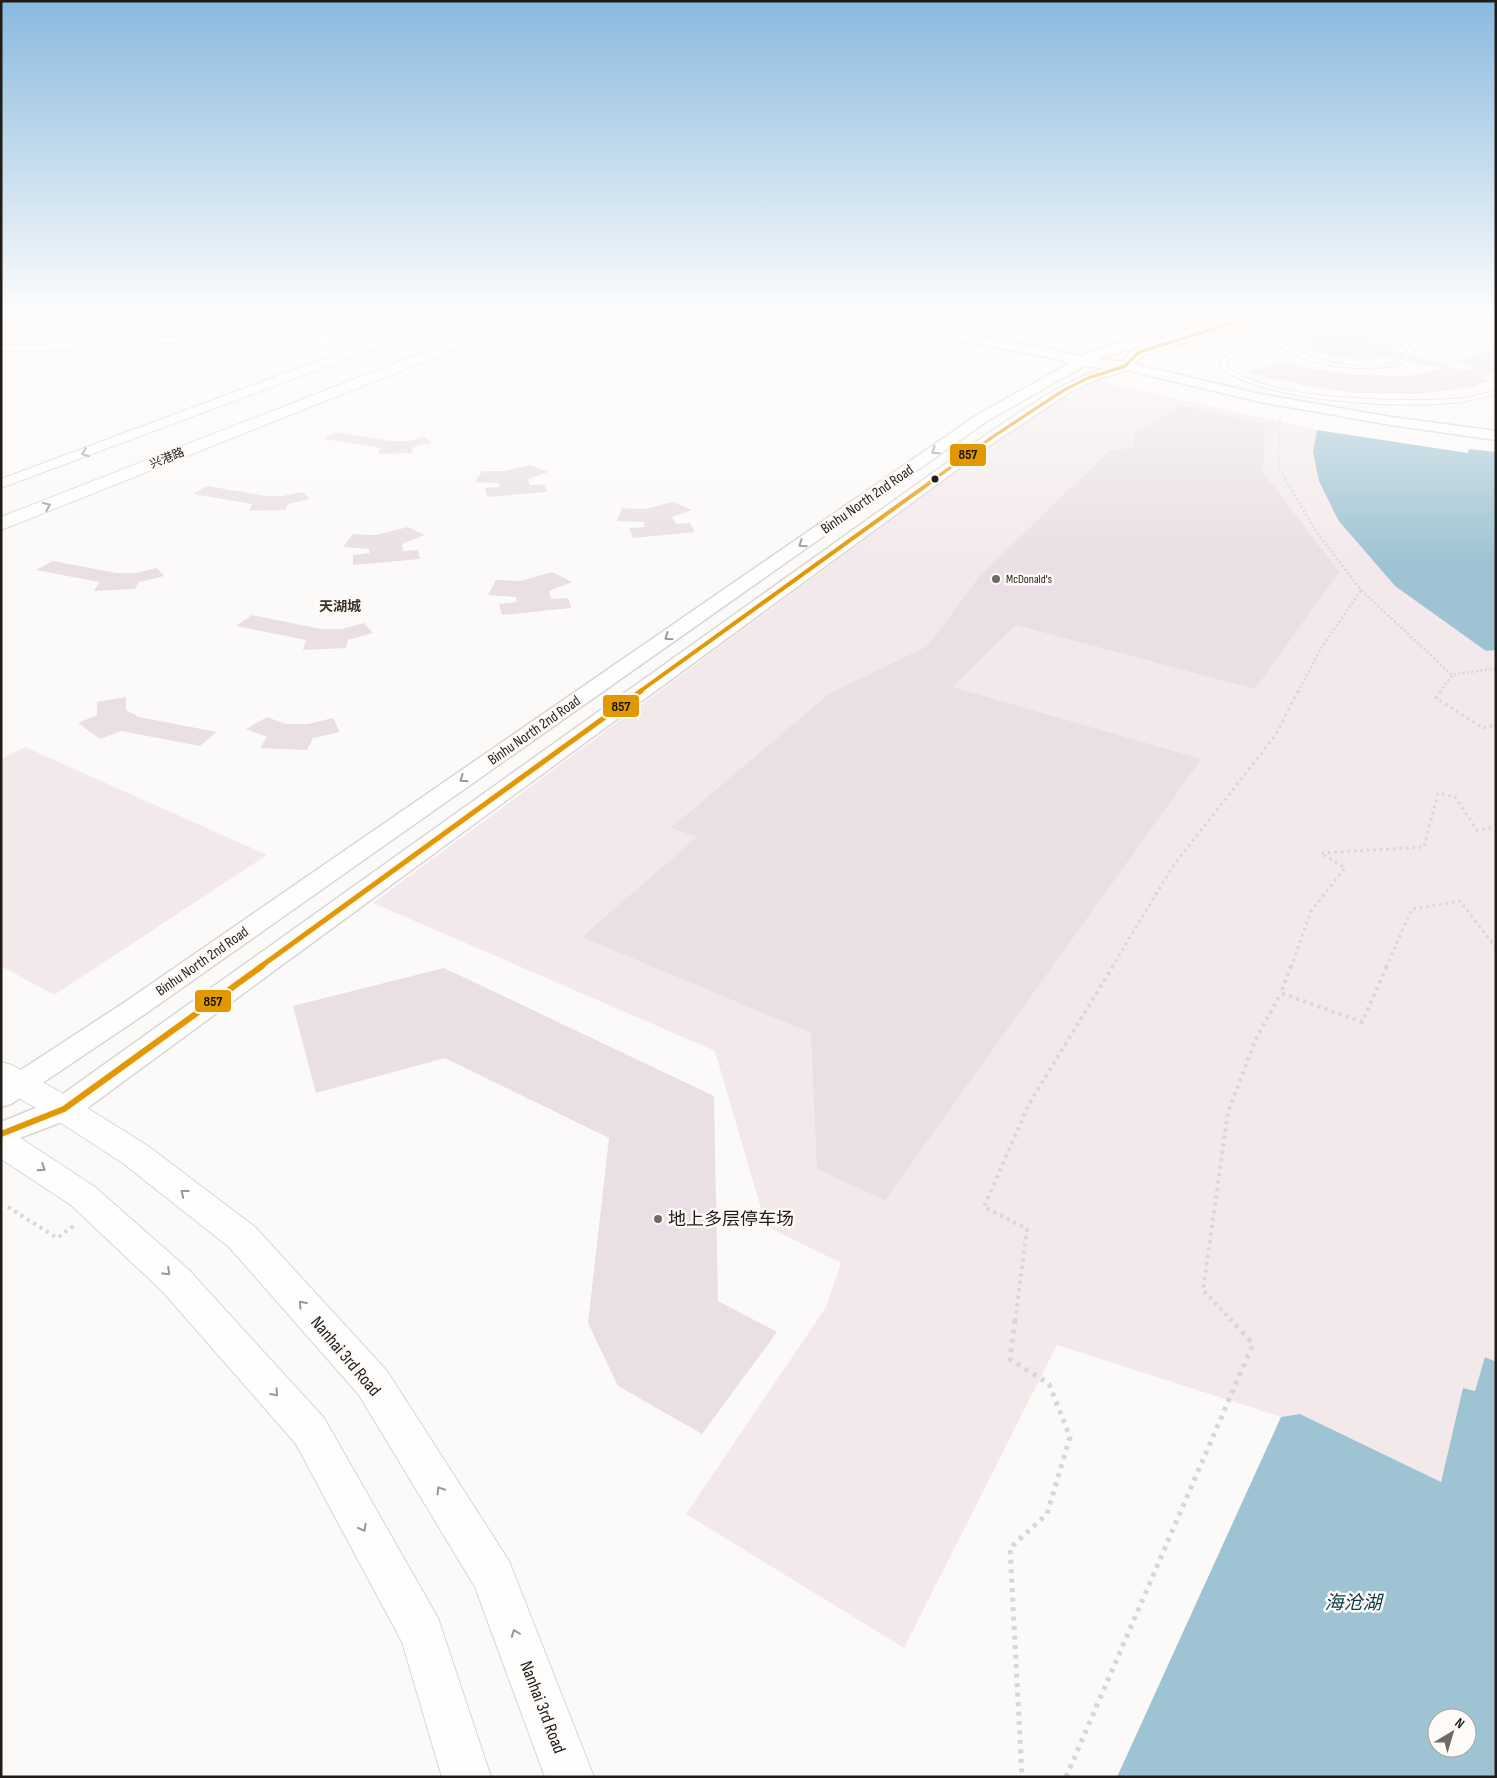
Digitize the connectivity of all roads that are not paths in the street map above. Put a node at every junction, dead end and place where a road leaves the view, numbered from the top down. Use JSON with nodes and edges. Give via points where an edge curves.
{"nodes":[{"id":1,"x":229,"y":398,"type":"edge"},
{"id":2,"x":277,"y":398,"type":"edge"},
{"id":3,"x":319,"y":398,"type":"edge"},
{"id":4,"x":1015,"y":398,"type":"edge"},
{"id":5,"x":1052,"y":398,"type":"edge"},
{"id":6,"x":1274,"y":398,"type":"edge"},
{"id":7,"x":1329,"y":398,"type":"edge"},
{"id":8,"x":1469,"y":398,"type":"edge"},
{"id":9,"x":213,"y":423,"type":"dead end"},
{"id":10,"x":1496,"y":436,"type":"edge"},
{"id":11,"x":1,"y":484,"type":"edge"},
{"id":12,"x":1,"y":524,"type":"edge"},
{"id":13,"x":8,"y":1085,"type":"edge"},
{"id":14,"x":64,"y":1108,"type":"junction"},
{"id":15,"x":1,"y":1134,"type":"edge"},
{"id":16,"x":1,"y":1142,"type":"edge"},
{"id":17,"x":467,"y":1777,"type":"edge"},
{"id":18,"x":570,"y":1777,"type":"edge"}],
"edges":[{"from":1,"to":11,"type":"street","one_way":true},
{"from":2,"to":9,"type":"main road"},
{"from":12,"to":3,"type":"main road","name":"兴港路","one_way":true},
{"from":4,"to":13,"type":"street","name":"Binhu North 2nd Road","one_way":true},
{"from":5,"to":14,"type":"street","name":"Binhu North 2nd Road","via":[[991,438]]},
{"from":6,"to":10,"type":"street"},
{"from":7,"to":8,"type":"lane","via":[[1406,402]]},
{"from":13,"to":14,"type":"main road","name":"Nanhai 3rd Road"},
{"from":14,"to":15,"type":"street","name":"Binhu North 2nd Road"},
{"from":18,"to":14,"type":"main road","name":"Nanhai 3rd Road","one_way":true,"via":[[493,1576],[373,1383],[242,1237],[136,1155]]},
{"from":16,"to":17,"type":"main road","one_way":true,"via":[[83,1196],[176,1281],[310,1431],[422,1634]]}]}
